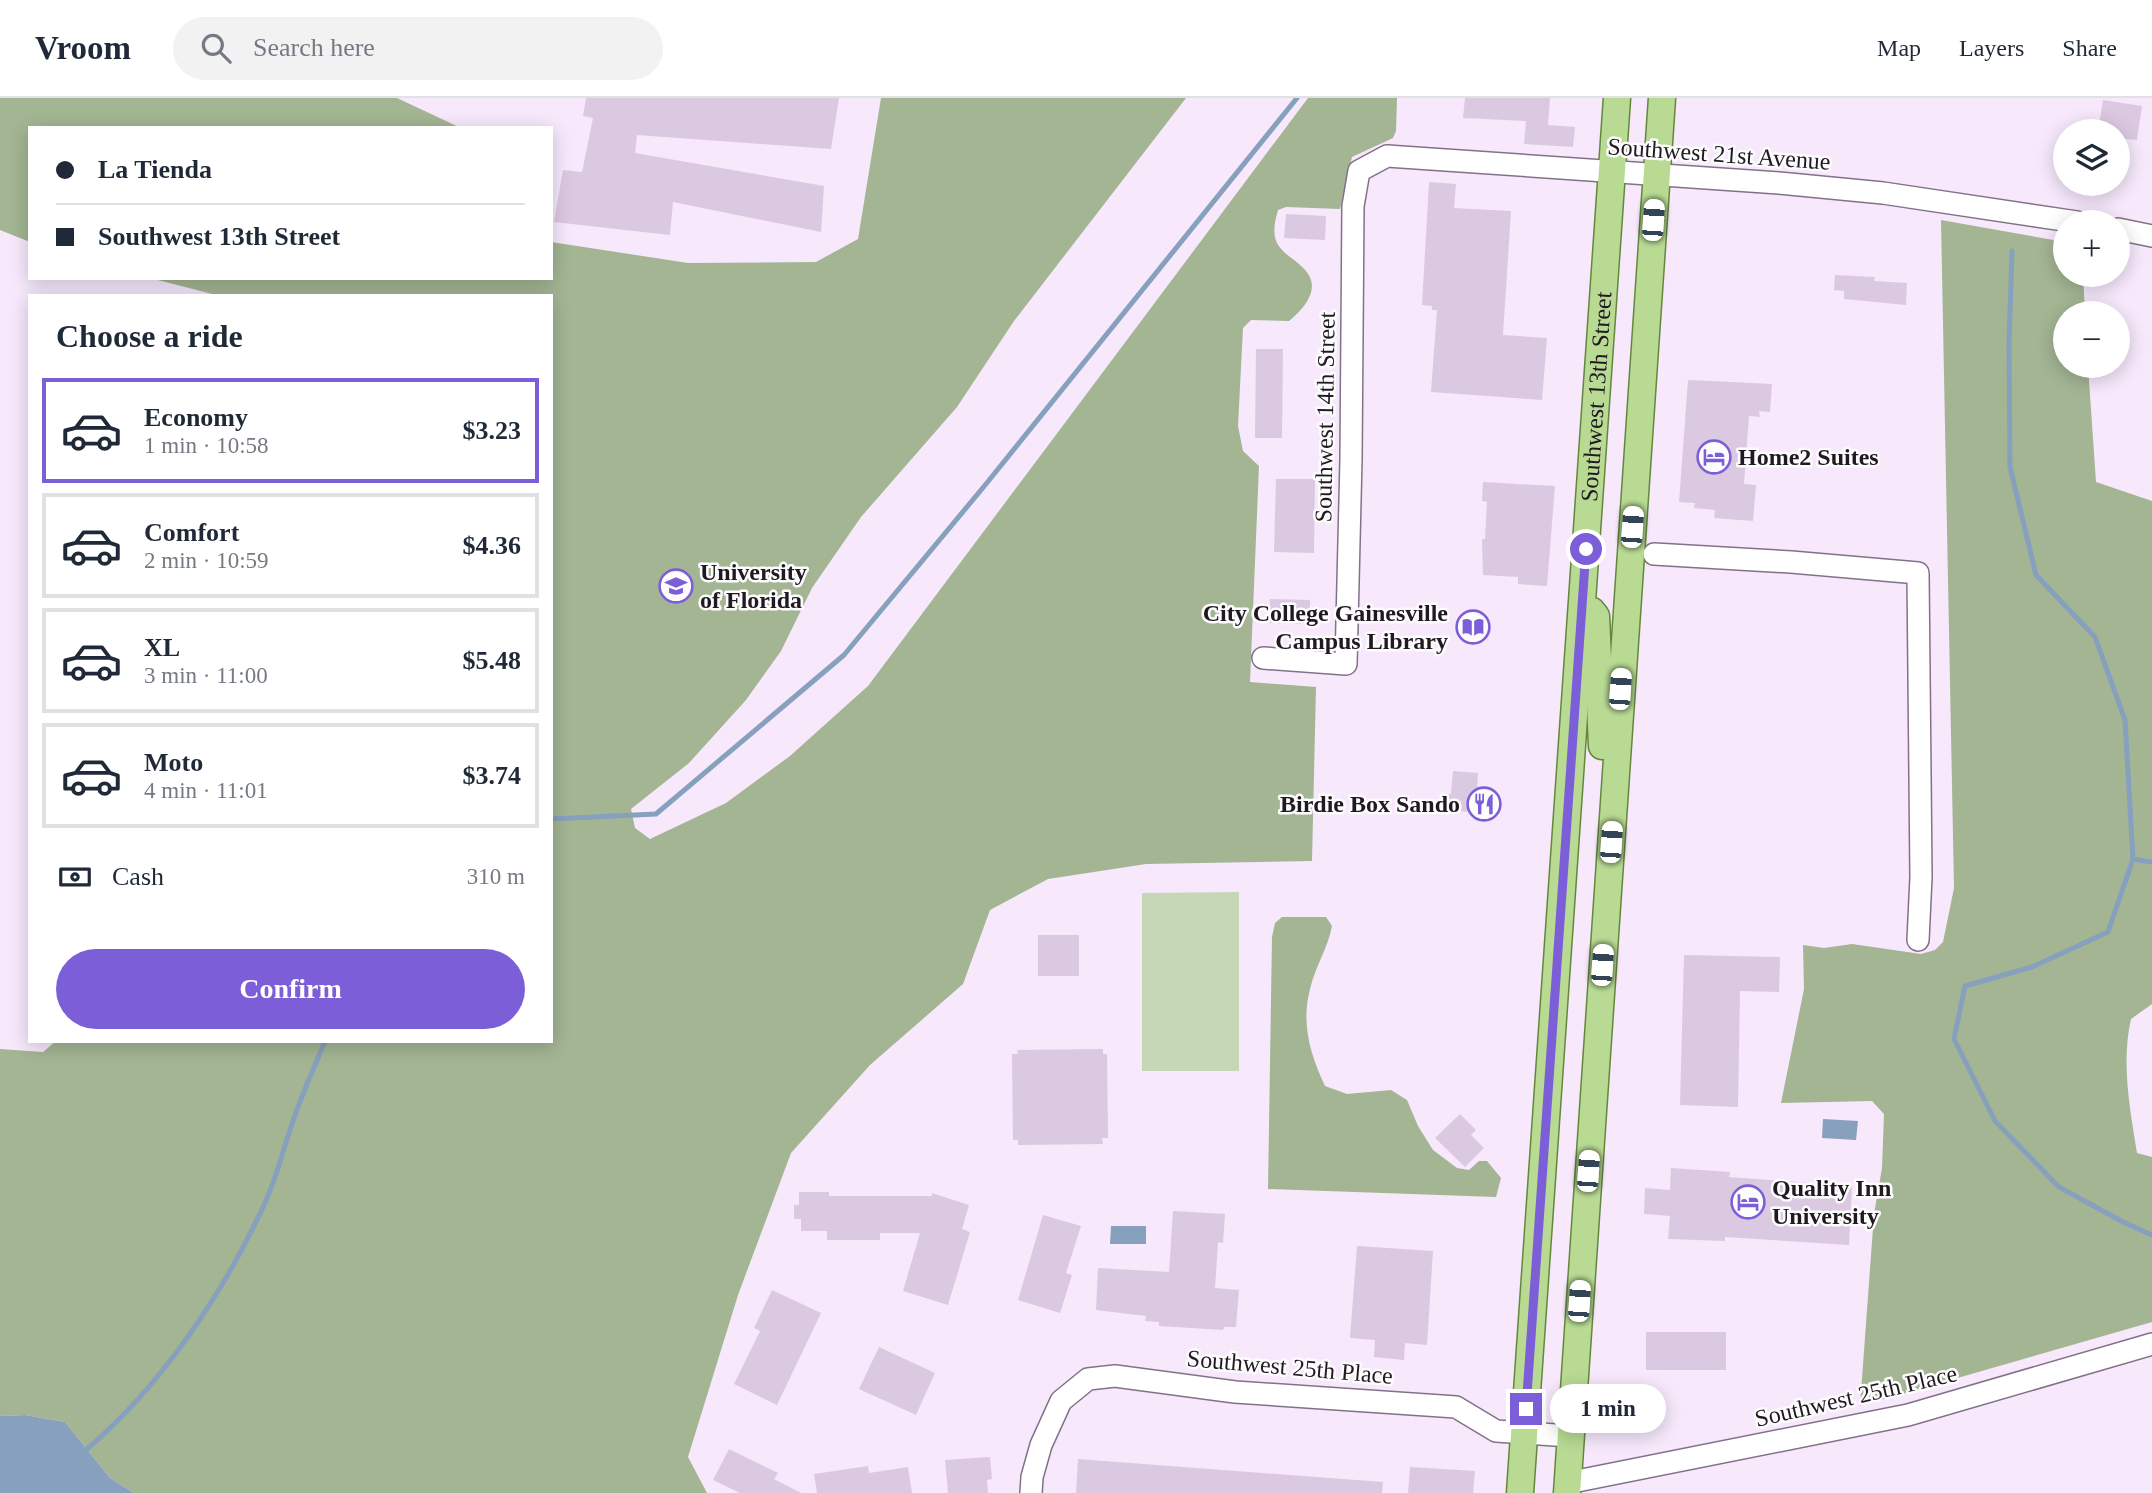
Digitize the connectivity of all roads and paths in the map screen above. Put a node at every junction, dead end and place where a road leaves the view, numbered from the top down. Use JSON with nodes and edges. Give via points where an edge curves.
{"nodes":[{"id":1,"x":1617,"y":98,"type":"edge"},
{"id":2,"x":1661,"y":98,"type":"edge"},
{"id":3,"x":1359,"y":171,"type":"joint"},
{"id":4,"x":1612,"y":173,"type":"junction"},
{"id":5,"x":1656,"y":174,"type":"junction"},
{"id":6,"x":2053,"y":218,"type":"edge"},
{"id":7,"x":2130,"y":231,"type":"edge"},
{"id":8,"x":2152,"y":236,"type":"edge"},
{"id":9,"x":1586,"y":549,"type":"junction"},
{"id":10,"x":1642,"y":553,"type":"junction"},
{"id":11,"x":1582,"y":597,"type":"junction"},
{"id":12,"x":1263,"y":658,"type":"dead end"},
{"id":13,"x":1615,"y":771,"type":"junction"},
{"id":14,"x":1918,"y":940,"type":"dead end"},
{"id":15,"x":1555,"y":994,"type":"junction"},
{"id":16,"x":1600,"y":998,"type":"junction"},
{"id":17,"x":2152,"y":1344,"type":"edge"},
{"id":18,"x":1524,"y":1433,"type":"junction"},
{"id":19,"x":1570,"y":1436,"type":"junction"},
{"id":20,"x":1567,"y":1488,"type":"edge"},
{"id":21,"x":1031,"y":1493,"type":"edge"},
{"id":22,"x":1520,"y":1493,"type":"edge"}],
"edges":[{"from":1,"to":4,"type":"main road","name":"Southwest 13th Street"},
{"from":2,"to":5,"type":"main road","name":"Southwest 13th Street"},
{"from":3,"to":4,"type":"street","name":"Southwest 21st Avenue","via":[[1387,156]]},
{"from":3,"to":12,"type":"street","name":"Southwest 14th Street","via":[[1353,206],[1346,664]]},
{"from":4,"to":5,"type":"street","name":"Southwest 21st Avenue"},
{"from":4,"to":9,"type":"main road","name":"Southwest 13th Street"},
{"from":5,"to":6,"type":"street","name":"Southwest 21st Avenue","via":[[1883,193]]},
{"from":5,"to":10,"type":"main road","name":"Southwest 13th Street"},
{"from":7,"to":8,"type":"street"},
{"from":9,"to":10,"type":"main road"},
{"from":9,"to":11,"type":"main road","name":"Southwest 13th Street"},
{"from":10,"to":13,"type":"main road","name":"Southwest 13th Street"},
{"from":10,"to":14,"type":"street","via":[[1918,573]]},
{"from":11,"to":13,"type":"main road","via":[[1596,616],[1603,757]]},
{"from":11,"to":15,"type":"main road","name":"Southwest 13th Street"},
{"from":13,"to":16,"type":"main road","name":"Southwest 13th Street"},
{"from":15,"to":16,"type":"main road"},
{"from":15,"to":18,"type":"main road","name":"Southwest 13th Street"},
{"from":16,"to":19,"type":"main road","name":"Southwest 13th Street"},
{"from":17,"to":20,"type":"street","name":"Southwest 25th Place","via":[[1908,1415]]},
{"from":18,"to":19,"type":"street","name":"Southwest 25th Place"},
{"from":18,"to":21,"type":"street","name":"Southwest 25th Place","via":[[1496,1431],[1455,1407],[1236,1392],[1115,1376],[1088,1379],[1061,1401],[1041,1445]]},
{"from":18,"to":22,"type":"main road","name":"Southwest 13th Street"},
{"from":19,"to":20,"type":"main road","name":"Southwest 13th Street"}]}
